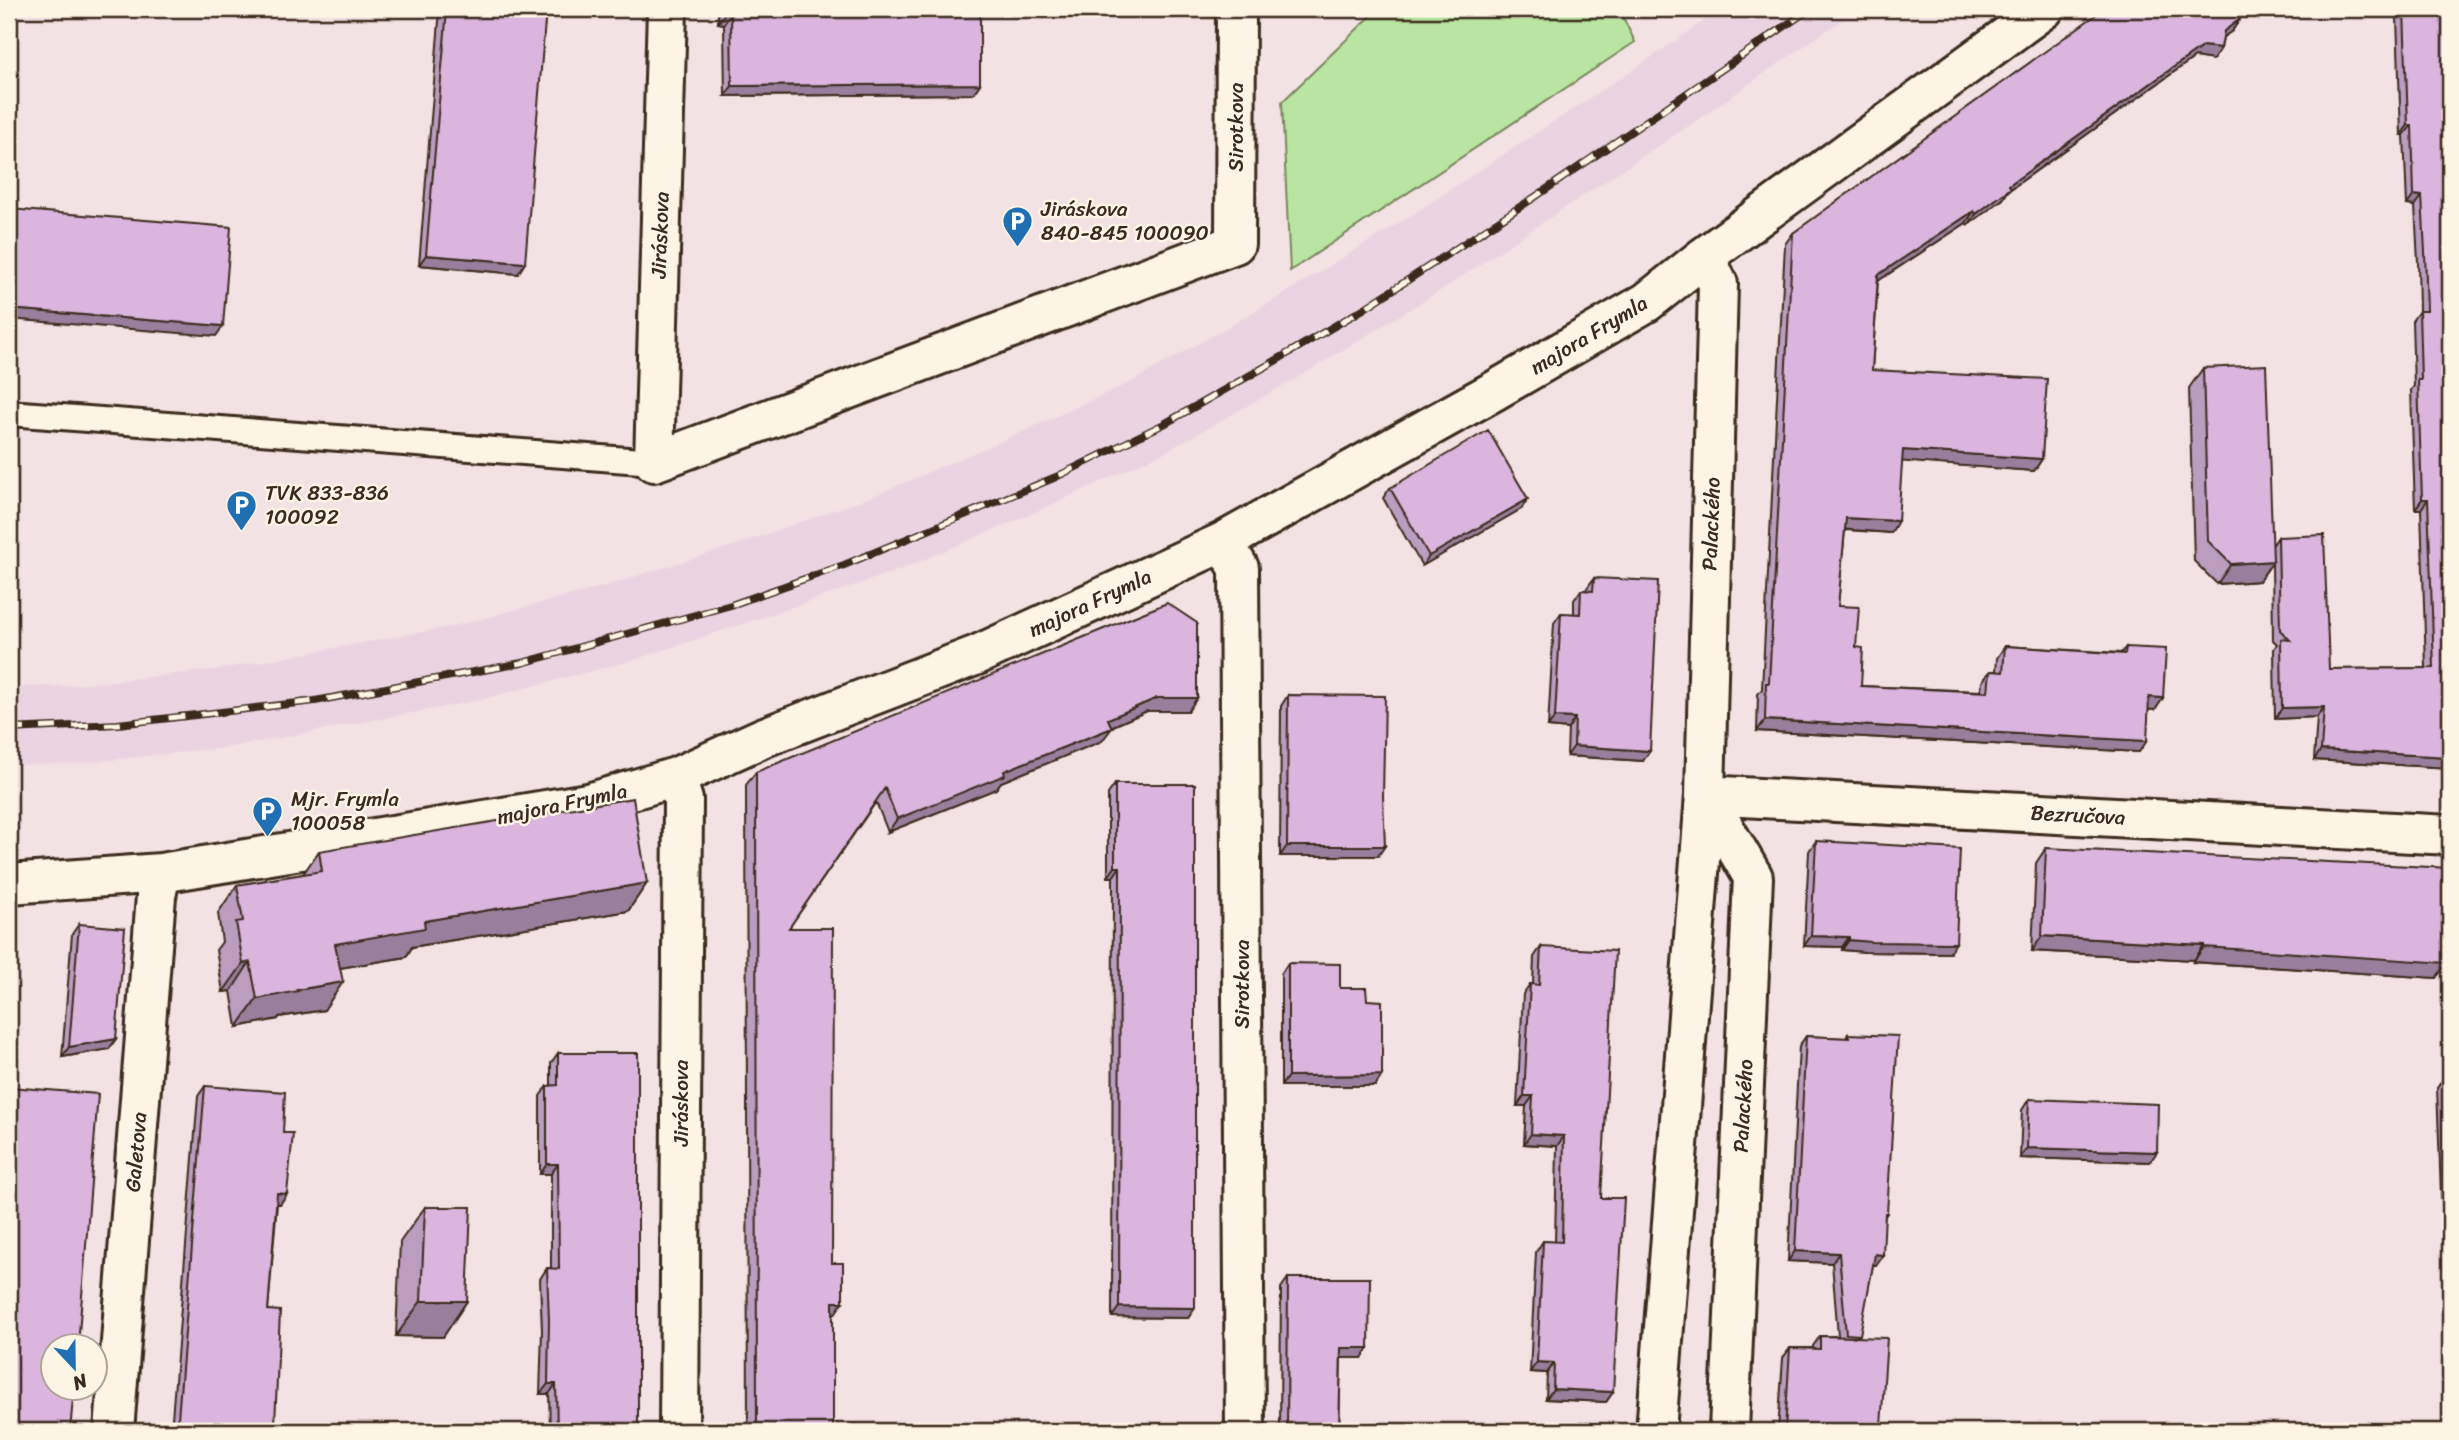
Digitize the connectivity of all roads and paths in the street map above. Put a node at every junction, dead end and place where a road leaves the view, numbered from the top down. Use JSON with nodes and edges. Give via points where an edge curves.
{"nodes":[{"id":1,"x":667,"y":9,"type":"edge"},
{"id":2,"x":1236,"y":9,"type":"edge"},
{"id":3,"x":2043,"y":9,"type":"edge"},
{"id":4,"x":1705,"y":256,"type":"junction"},
{"id":5,"x":9,"y":413,"type":"edge"},
{"id":6,"x":654,"y":462,"type":"junction"},
{"id":7,"x":1223,"y":542,"type":"junction"},
{"id":8,"x":676,"y":777,"type":"junction"},
{"id":9,"x":1705,"y":795,"type":"junction"},
{"id":10,"x":2450,"y":835,"type":"edge"},
{"id":11,"x":161,"y":873,"type":"junction"},
{"id":12,"x":9,"y":884,"type":"edge"},
{"id":13,"x":114,"y":1431,"type":"edge"},
{"id":14,"x":679,"y":1431,"type":"edge"},
{"id":15,"x":1245,"y":1431,"type":"edge"},
{"id":16,"x":1656,"y":1431,"type":"edge"},
{"id":17,"x":1729,"y":1431,"type":"edge"}],
"edges":[{"from":1,"to":6,"type":"street","name":"Jiráskova"},
{"from":2,"to":6,"type":"street","name":"Sirotkova","via":[[1235,244]]},
{"from":3,"to":4,"type":"street","name":"majora Frymla"},
{"from":4,"to":7,"type":"street","name":"majora Frymla","via":[[1647,302]]},
{"from":4,"to":9,"type":"street","name":"Palackého","via":[[1718,284]]},
{"from":5,"to":6,"type":"lane"},
{"from":7,"to":8,"type":"street","name":"majora Frymla","via":[[977,655],[762,738]]},
{"from":7,"to":15,"type":"street","name":"Sirotkova","via":[[1239,568]]},
{"from":8,"to":11,"type":"street","name":"majora Frymla","via":[[588,803],[543,806]]},
{"from":8,"to":14,"type":"street","name":"Jiráskova","via":[[683,800]]},
{"from":9,"to":10,"type":"street","name":"Bezručova"},
{"from":9,"to":16,"type":"street","name":"Palackého"},
{"from":9,"to":17,"type":"street","name":"Palackého","via":[[1753,877]]},
{"from":11,"to":12,"type":"street","name":"majora Frymla"},
{"from":11,"to":13,"type":"street","name":"Galetova"}]}
